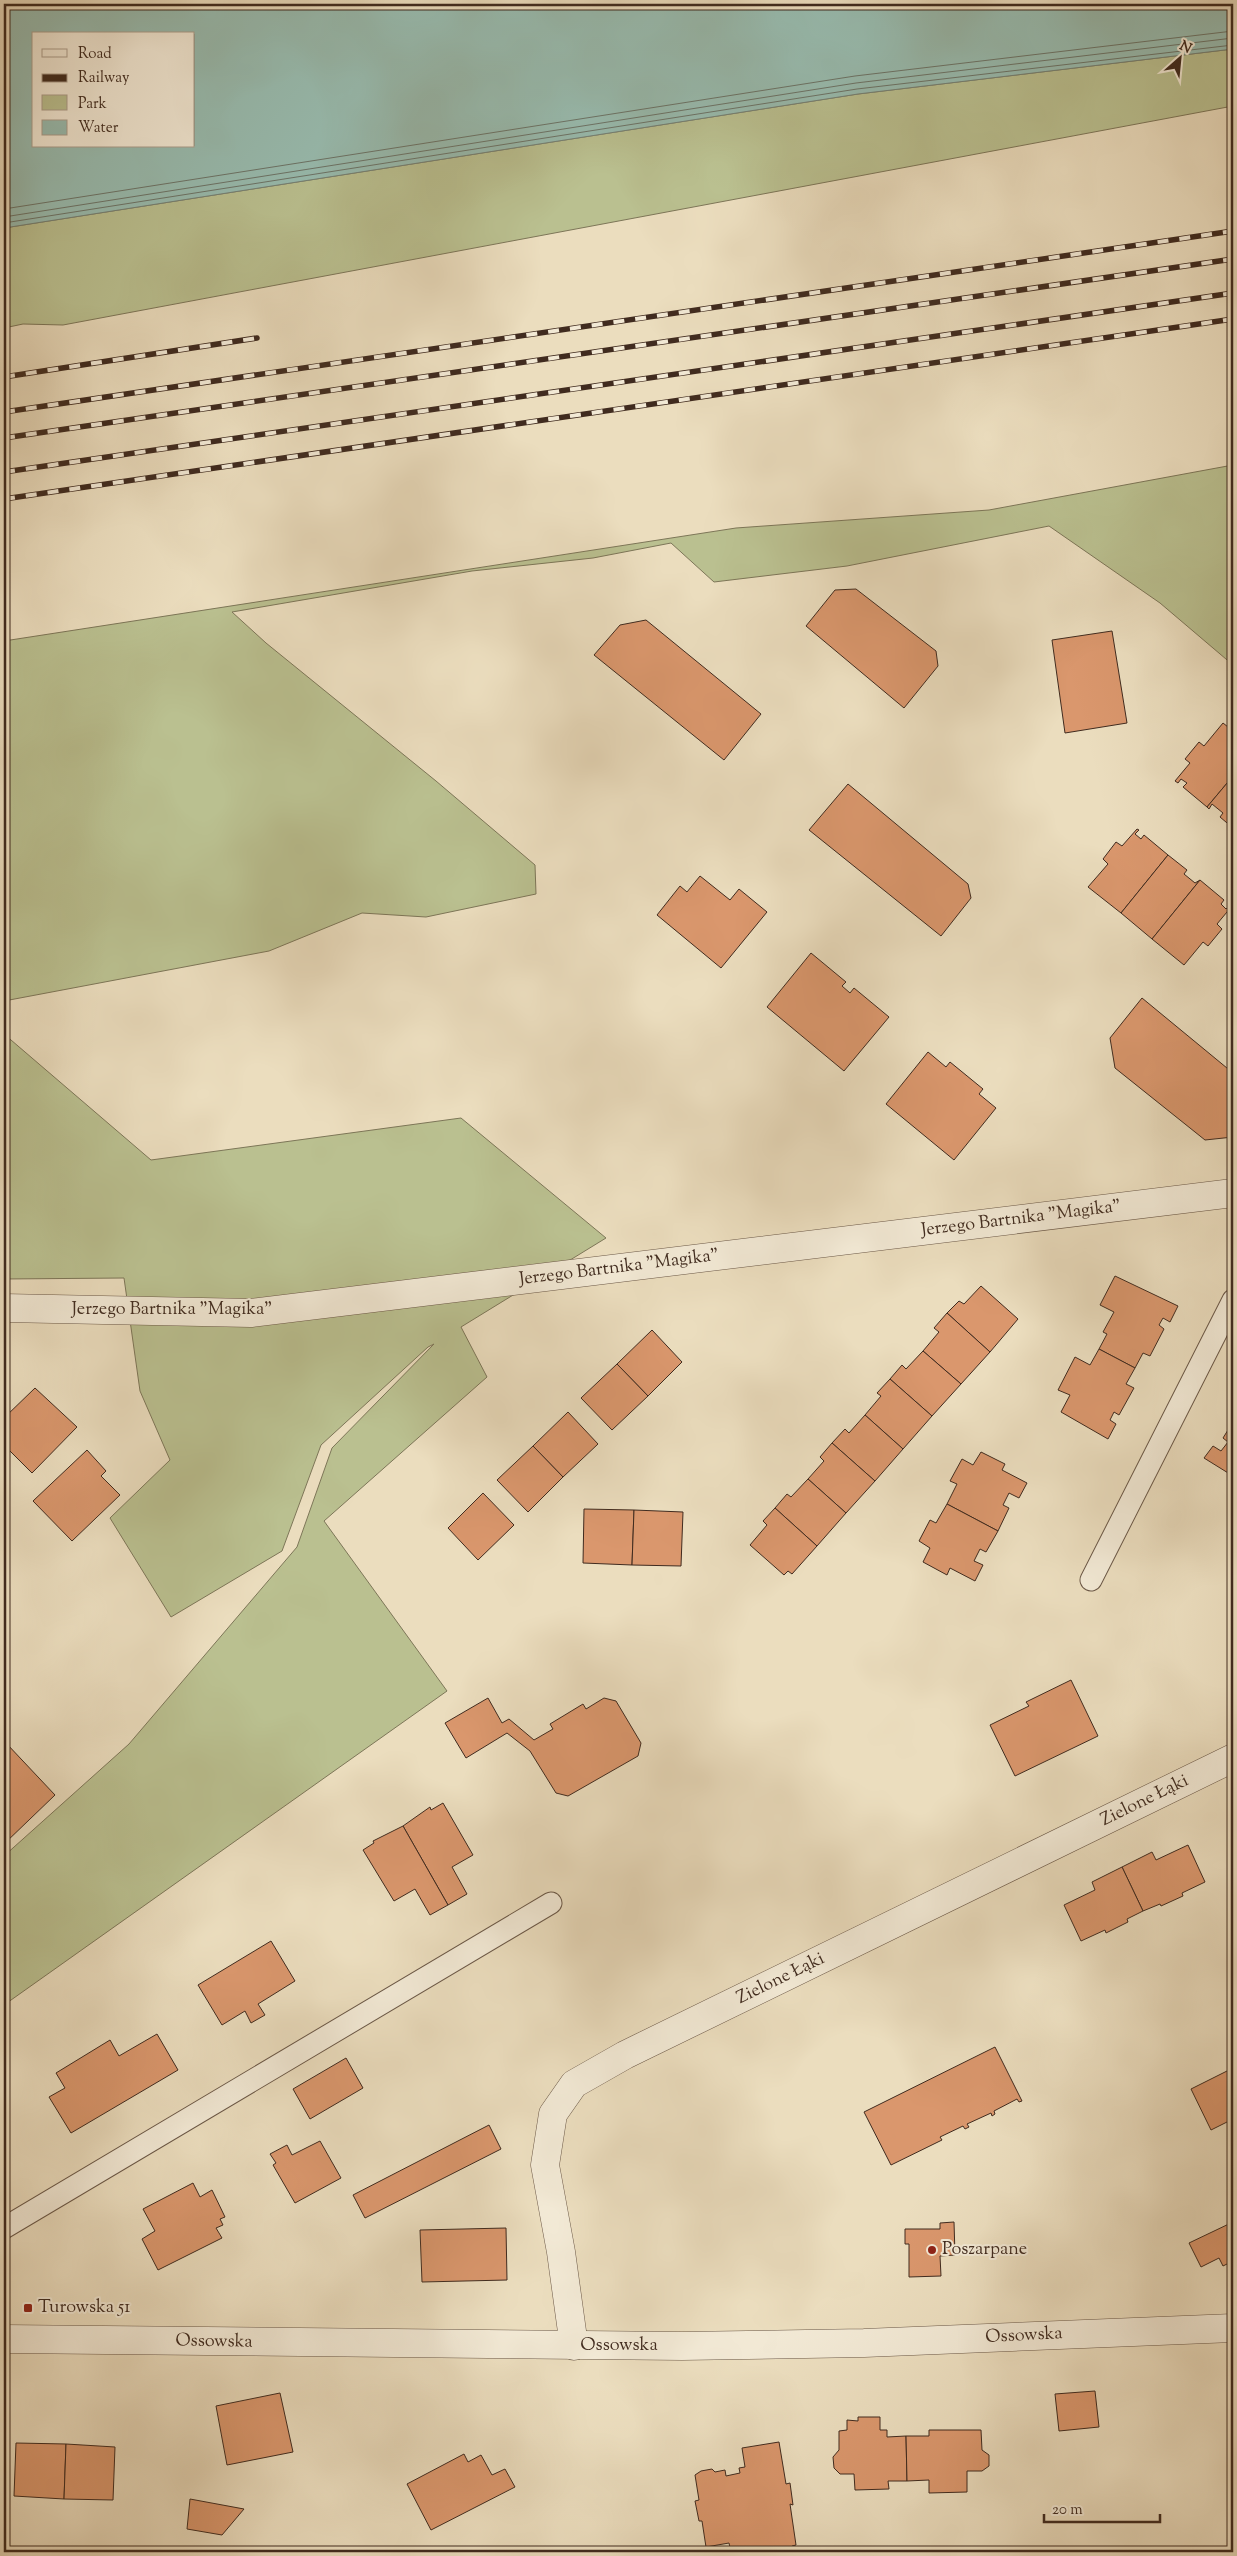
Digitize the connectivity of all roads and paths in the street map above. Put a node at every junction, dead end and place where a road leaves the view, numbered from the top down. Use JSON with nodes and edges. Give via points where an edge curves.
{"nodes":[{"id":1,"x":1233,"y":1193,"type":"edge"},
{"id":2,"x":1233,"y":1300,"type":"edge"},
{"id":3,"x":4,"y":1308,"type":"edge"},
{"id":4,"x":1091,"y":1580,"type":"dead end"},
{"id":5,"x":1233,"y":1758,"type":"edge"},
{"id":6,"x":551,"y":1902,"type":"dead end"},
{"id":7,"x":4,"y":2228,"type":"edge"},
{"id":8,"x":1233,"y":2328,"type":"edge"},
{"id":9,"x":4,"y":2340,"type":"edge"},
{"id":10,"x":574,"y":2346,"type":"junction"}],
"edges":[{"from":1,"to":3,"type":"street","name":"Jerzego Bartnika \"Magika\"","via":[[251,1313]]},
{"from":2,"to":4,"type":"lane"},
{"from":5,"to":10,"type":"street","name":"Zielone Łąki","via":[[625,2055],[574,2084],[553,2114],[545,2165]]},
{"from":6,"to":7,"type":"lane"},
{"from":8,"to":10,"type":"street","name":"Ossowska","via":[[864,2343]]},
{"from":9,"to":10,"type":"street","name":"Ossowska"}]}
